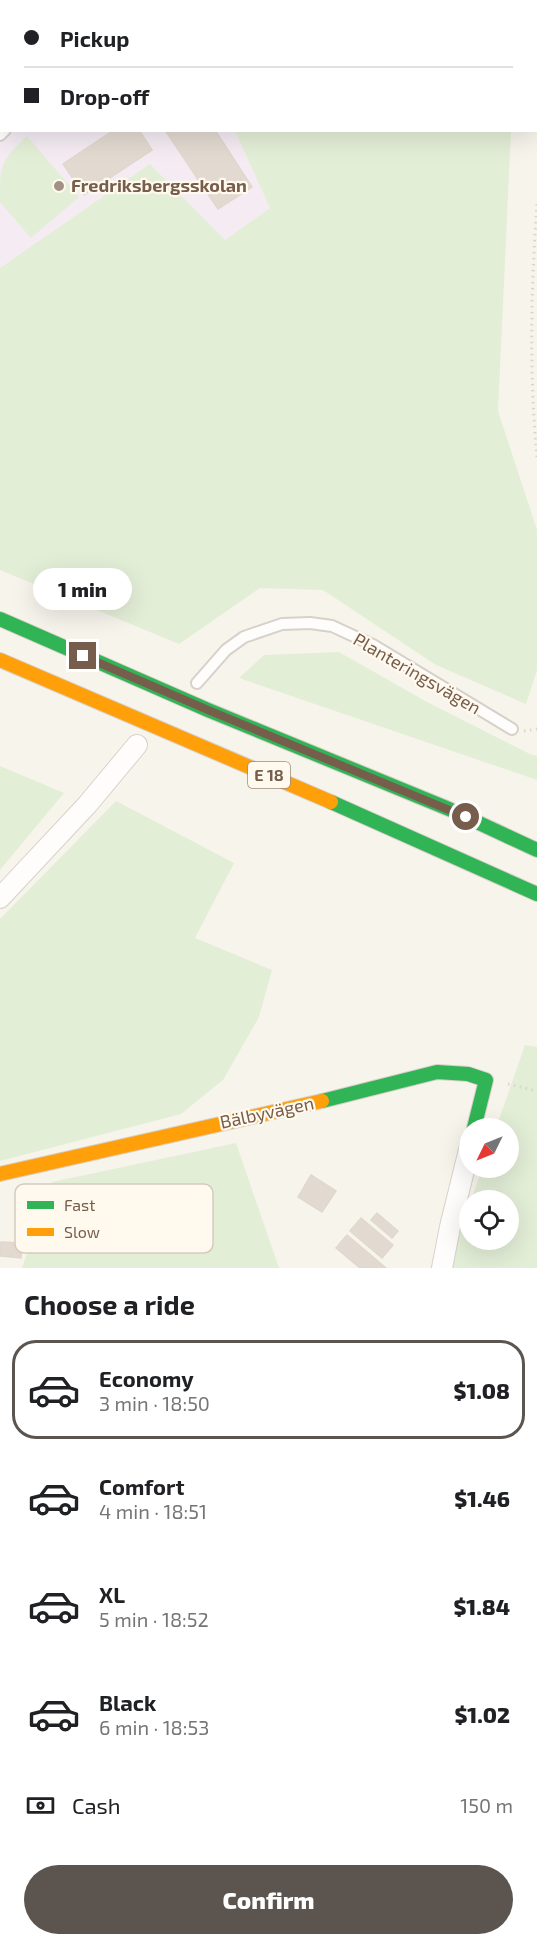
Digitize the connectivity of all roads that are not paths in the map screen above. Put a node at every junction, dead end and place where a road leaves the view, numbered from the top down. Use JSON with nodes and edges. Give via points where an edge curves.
{"nodes":[{"id":1,"x":0,"y":619,"type":"edge"},
{"id":2,"x":0,"y":660,"type":"edge"},
{"id":3,"x":197,"y":684,"type":"dead end"},
{"id":4,"x":512,"y":729,"type":"dead end"},
{"id":5,"x":137,"y":745,"type":"dead end"},
{"id":6,"x":537,"y":850,"type":"edge"},
{"id":7,"x":537,"y":894,"type":"edge"},
{"id":8,"x":0,"y":898,"type":"edge"},
{"id":9,"x":476,"y":1118,"type":"edge"},
{"id":10,"x":0,"y":1174,"type":"edge"},
{"id":11,"x":462,"y":1178,"type":"edge"},
{"id":12,"x":442,"y":1268,"type":"edge"}],
"edges":[{"from":1,"to":6,"type":"main road","number":"E 18"},
{"from":2,"to":7,"type":"main road","number":"E 18"},
{"from":3,"to":4,"type":"lane","name":"Planteringsvägen","via":[[226,650],[244,637],[282,624],[332,626],[372,645]]},
{"from":5,"to":8,"type":"street"},
{"from":9,"to":10,"type":"main road","name":"Bälbyvägen","via":[[486,1080],[468,1074],[437,1072]]},
{"from":11,"to":12,"type":"street"}]}
